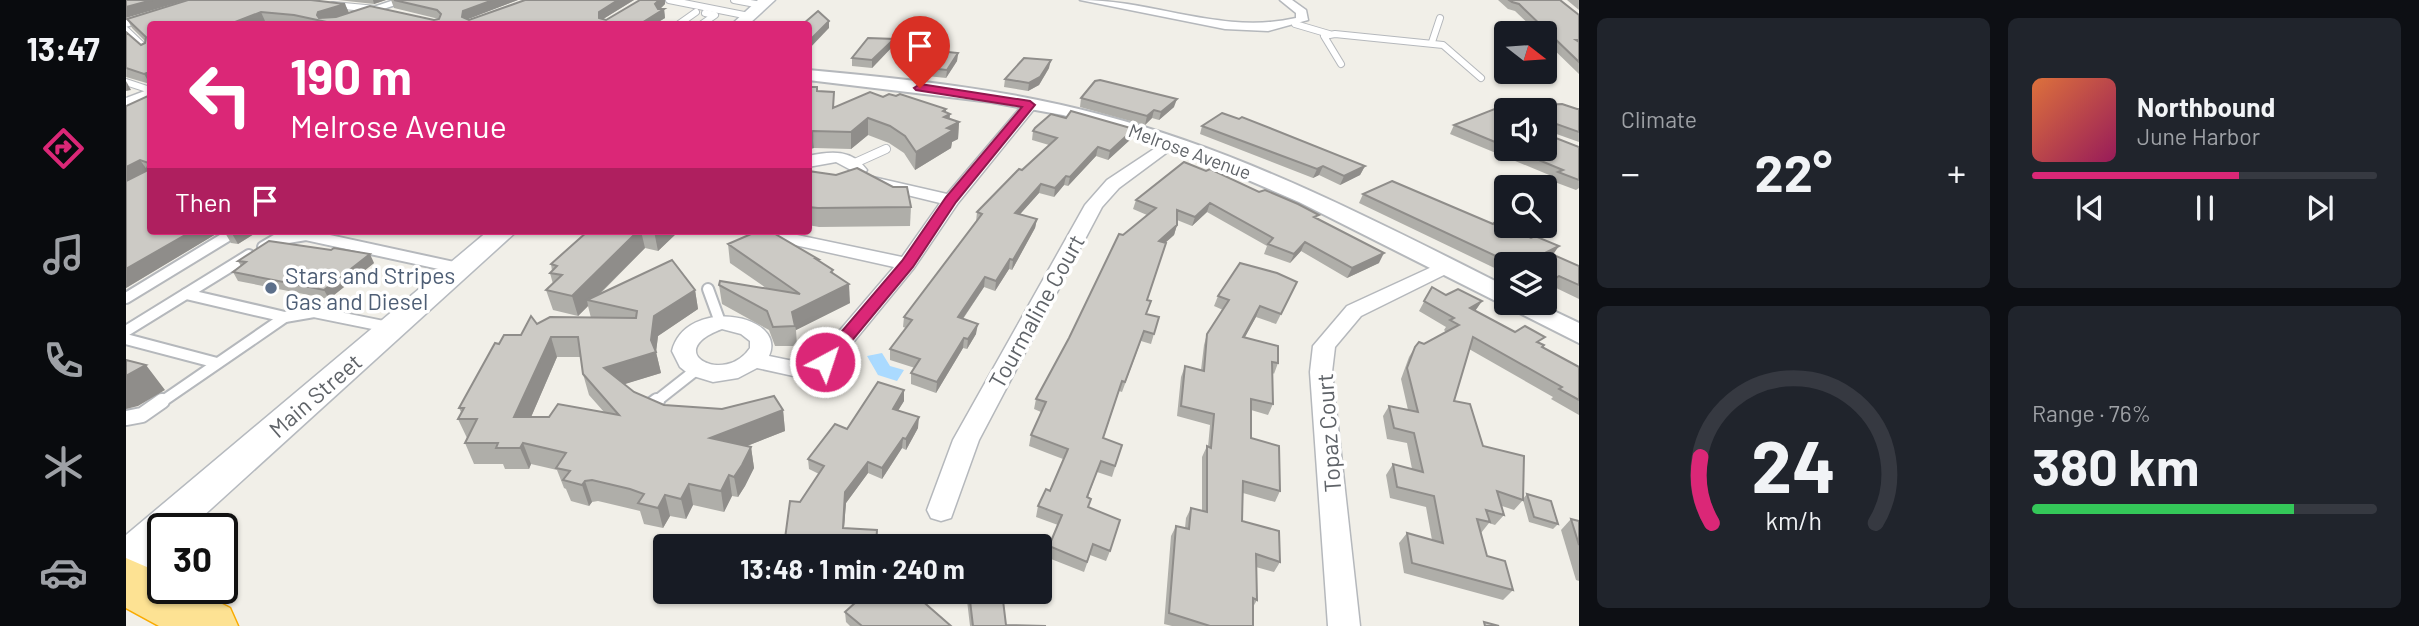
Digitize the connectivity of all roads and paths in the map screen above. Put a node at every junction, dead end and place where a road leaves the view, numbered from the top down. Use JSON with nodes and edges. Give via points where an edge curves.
{"nodes":[{"id":1,"x":207,"y":0,"type":"edge"},
{"id":2,"x":405,"y":0,"type":"edge"},
{"id":3,"x":669,"y":0,"type":"edge"},
{"id":4,"x":734,"y":0,"type":"edge"},
{"id":5,"x":1085,"y":0,"type":"edge"},
{"id":6,"x":1285,"y":0,"type":"edge"},
{"id":7,"x":686,"y":2,"type":"edge"},
{"id":8,"x":326,"y":5,"type":"edge"},
{"id":9,"x":669,"y":8,"type":"dead end"},
{"id":10,"x":377,"y":9,"type":"junction"},
{"id":11,"x":754,"y":11,"type":"edge"},
{"id":12,"x":389,"y":12,"type":"edge"},
{"id":13,"x":696,"y":12,"type":"junction"},
{"id":14,"x":1440,"y":18,"type":"dead end"},
{"id":15,"x":339,"y":21,"type":"edge"},
{"id":16,"x":682,"y":21,"type":"edge"},
{"id":17,"x":706,"y":21,"type":"edge"},
{"id":18,"x":126,"y":24,"type":"edge"},
{"id":19,"x":1295,"y":24,"type":"junction"},
{"id":20,"x":126,"y":30,"type":"edge"},
{"id":21,"x":1329,"y":34,"type":"junction"},
{"id":22,"x":1432,"y":42,"type":"junction"},
{"id":23,"x":146,"y":49,"type":"edge"},
{"id":24,"x":1341,"y":64,"type":"dead end"},
{"id":25,"x":812,"y":75,"type":"edge"},
{"id":26,"x":1481,"y":78,"type":"dead end"},
{"id":27,"x":126,"y":82,"type":"edge"},
{"id":28,"x":147,"y":90,"type":"edge"},
{"id":29,"x":147,"y":92,"type":"edge"},
{"id":30,"x":126,"y":103,"type":"edge"},
{"id":31,"x":1030,"y":105,"type":"junction"},
{"id":32,"x":1172,"y":142,"type":"junction"},
{"id":33,"x":887,"y":149,"type":"dead end"},
{"id":34,"x":812,"y":161,"type":"edge"},
{"id":35,"x":855,"y":170,"type":"junction"},
{"id":36,"x":812,"y":182,"type":"edge"},
{"id":37,"x":951,"y":200,"type":"junction"},
{"id":38,"x":229,"y":235,"type":"edge"},
{"id":39,"x":499,"y":235,"type":"edge"},
{"id":40,"x":770,"y":235,"type":"edge"},
{"id":41,"x":907,"y":264,"type":"junction"},
{"id":42,"x":1447,"y":267,"type":"junction"},
{"id":43,"x":461,"y":268,"type":"junction"},
{"id":44,"x":708,"y":289,"type":"dead end"},
{"id":45,"x":1494,"y":290,"type":"edge"},
{"id":46,"x":186,"y":294,"type":"junction"},
{"id":47,"x":126,"y":298,"type":"edge"},
{"id":48,"x":1541,"y":315,"type":"edge"},
{"id":49,"x":285,"y":317,"type":"junction"},
{"id":50,"x":720,"y":322,"type":"junction"},
{"id":51,"x":392,"y":328,"type":"junction"},
{"id":52,"x":126,"y":331,"type":"edge"},
{"id":53,"x":1579,"y":334,"type":"edge"},
{"id":54,"x":126,"y":339,"type":"edge"},
{"id":55,"x":754,"y":359,"type":"junction"},
{"id":56,"x":217,"y":363,"type":"junction"},
{"id":57,"x":696,"y":370,"type":"junction"},
{"id":58,"x":649,"y":407,"type":"edge"},
{"id":59,"x":126,"y":418,"type":"edge"},
{"id":60,"x":940,"y":510,"type":"dead end"},
{"id":61,"x":126,"y":560,"type":"edge"},
{"id":62,"x":126,"y":581,"type":"edge"},
{"id":63,"x":211,"y":626,"type":"edge"},
{"id":64,"x":1344,"y":626,"type":"edge"}],
"edges":[{"from":1,"to":18,"type":"street"},
{"from":2,"to":10,"type":"street"},
{"from":3,"to":7,"type":"lane"},
{"from":4,"to":11,"type":"lane"},
{"from":5,"to":19,"type":"street","via":[[1225,26]]},
{"from":6,"to":19,"type":"street","via":[[1302,12],[1302,20]]},
{"from":7,"to":11,"type":"lane"},
{"from":8,"to":10,"type":"lane"},
{"from":9,"to":13,"type":"lane"},
{"from":10,"to":12,"type":"lane"},
{"from":10,"to":15,"type":"street"},
{"from":13,"to":16,"type":"lane"},
{"from":13,"to":17,"type":"lane","via":[[715,15]]},
{"from":14,"to":22,"type":"lane"},
{"from":19,"to":21,"type":"lane"},
{"from":20,"to":23,"type":"lane"},
{"from":21,"to":22,"type":"lane"},
{"from":21,"to":24,"type":"lane","via":[[1324,36]]},
{"from":22,"to":26,"type":"lane","via":[[1443,45]]},
{"from":25,"to":31,"type":"street","name":"Melrose Avenue"},
{"from":27,"to":28,"type":"lane"},
{"from":29,"to":30,"type":"street"},
{"from":31,"to":32,"type":"street","name":"Melrose Avenue","via":[[1099,119]]},
{"from":31,"to":37,"type":"street"},
{"from":32,"to":42,"type":"street","name":"Melrose Avenue","via":[[1265,178]]},
{"from":32,"to":60,"type":"street","name":"Tourmaline Court","via":[[1114,184],[1094,205],[966,440]]},
{"from":33,"to":35,"type":"lane"},
{"from":34,"to":35,"type":"street","via":[[833,157]]},
{"from":35,"to":36,"type":"street","via":[[830,185]]},
{"from":35,"to":37,"type":"street"},
{"from":37,"to":41,"type":"street"},
{"from":38,"to":47,"type":"lane"},
{"from":39,"to":43,"type":"main road","name":"Main Street"},
{"from":40,"to":41,"type":"street"},
{"from":41,"to":55,"type":"street","via":[[825,362],[807,371]]},
{"from":42,"to":45,"type":"street","name":"Melrose Avenue"},
{"from":42,"to":64,"type":"street","name":"Topaz Court","via":[[1354,311],[1324,346],[1321,372]]},
{"from":43,"to":46,"type":"lane","via":[[306,235],[275,240]]},
{"from":43,"to":51,"type":"main road","name":"Main Street"},
{"from":44,"to":50,"type":"lane"},
{"from":46,"to":49,"type":"lane"},
{"from":46,"to":52,"type":"lane"},
{"from":48,"to":53,"type":"street"},
{"from":49,"to":51,"type":"lane","via":[[314,312]]},
{"from":49,"to":56,"type":"lane"},
{"from":50,"to":55,"type":"street","via":[[752,329],[761,343]]},
{"from":50,"to":57,"type":"street","via":[[696,331],[683,347],[687,364]]},
{"from":51,"to":61,"type":"main road","name":"Main Street"},
{"from":54,"to":56,"type":"lane"},
{"from":55,"to":57,"type":"street","via":[[727,373]]},
{"from":56,"to":59,"type":"lane","via":[[142,415]]},
{"from":57,"to":58,"type":"lane"},
{"from":62,"to":63,"type":"highway"}]}
